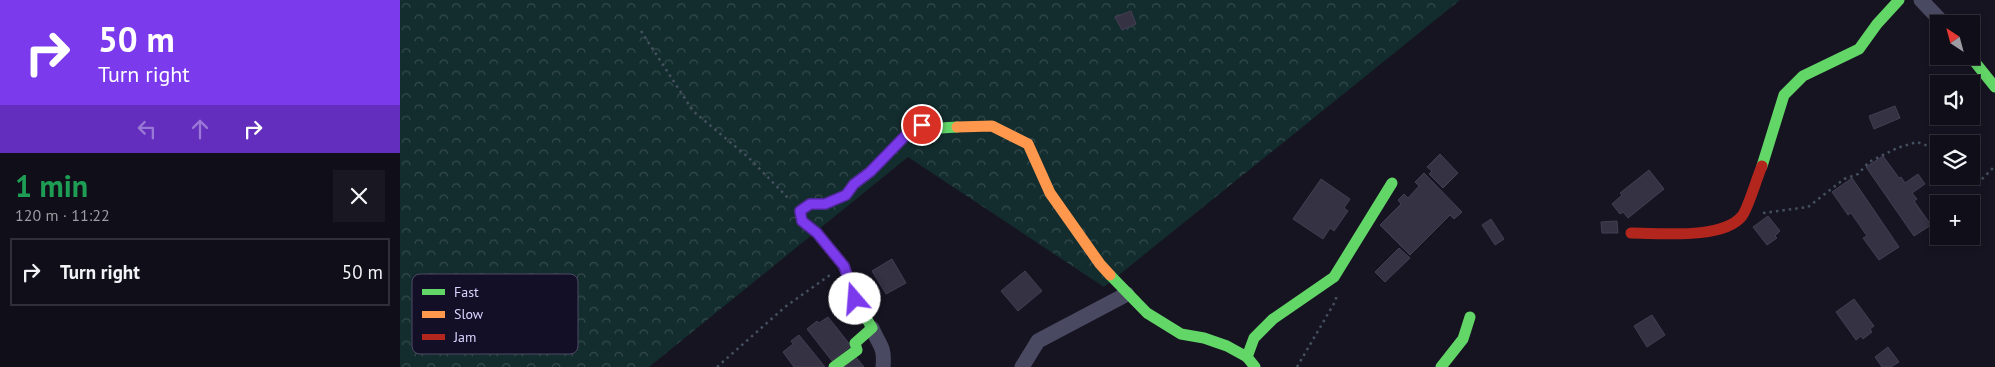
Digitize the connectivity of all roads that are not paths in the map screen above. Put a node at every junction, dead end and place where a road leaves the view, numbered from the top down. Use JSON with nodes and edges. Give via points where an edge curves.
{"nodes":[{"id":1,"x":1899,"y":0,"type":"edge"},
{"id":2,"x":1921,"y":0,"type":"edge"},
{"id":3,"x":1935,"y":15,"type":"edge"},
{"id":4,"x":1977,"y":65,"type":"edge"},
{"id":5,"x":1995,"y":87,"type":"edge"},
{"id":6,"x":1392,"y":183,"type":"dead end"},
{"id":7,"x":1631,"y":233,"type":"dead end"},
{"id":8,"x":1127,"y":294,"type":"junction"},
{"id":9,"x":1470,"y":317,"type":"dead end"},
{"id":10,"x":872,"y":328,"type":"junction"},
{"id":11,"x":1247,"y":357,"type":"junction"},
{"id":12,"x":834,"y":367,"type":"edge"},
{"id":13,"x":883,"y":367,"type":"edge"},
{"id":14,"x":1022,"y":367,"type":"edge"},
{"id":15,"x":1255,"y":367,"type":"edge"},
{"id":16,"x":1441,"y":367,"type":"edge"}],
"edges":[{"from":1,"to":7,"type":"street","via":[[1859,49],[1802,76],[1784,95],[1768,151],[1742,216],[1728,227],[1713,232]]},
{"from":2,"to":3,"type":"street"},
{"from":4,"to":5,"type":"street"},
{"from":6,"to":11,"type":"street","via":[[1334,277],[1273,320],[1254,338]]},
{"from":8,"to":10,"type":"street","via":[[1100,264],[1050,193],[1028,144],[992,126],[940,128],[922,125],[909,132],[846,195],[825,204],[810,204],[800,211],[802,221],[817,233],[844,266],[855,299]]},
{"from":8,"to":11,"type":"street","via":[[1147,313],[1181,334],[1227,346]]},
{"from":8,"to":14,"type":"street","via":[[1038,341]]},
{"from":9,"to":16,"type":"street","via":[[1463,339]]},
{"from":10,"to":12,"type":"street","via":[[855,343],[858,350]]},
{"from":10,"to":13,"type":"street","via":[[883,348]]},
{"from":11,"to":15,"type":"street"}]}
